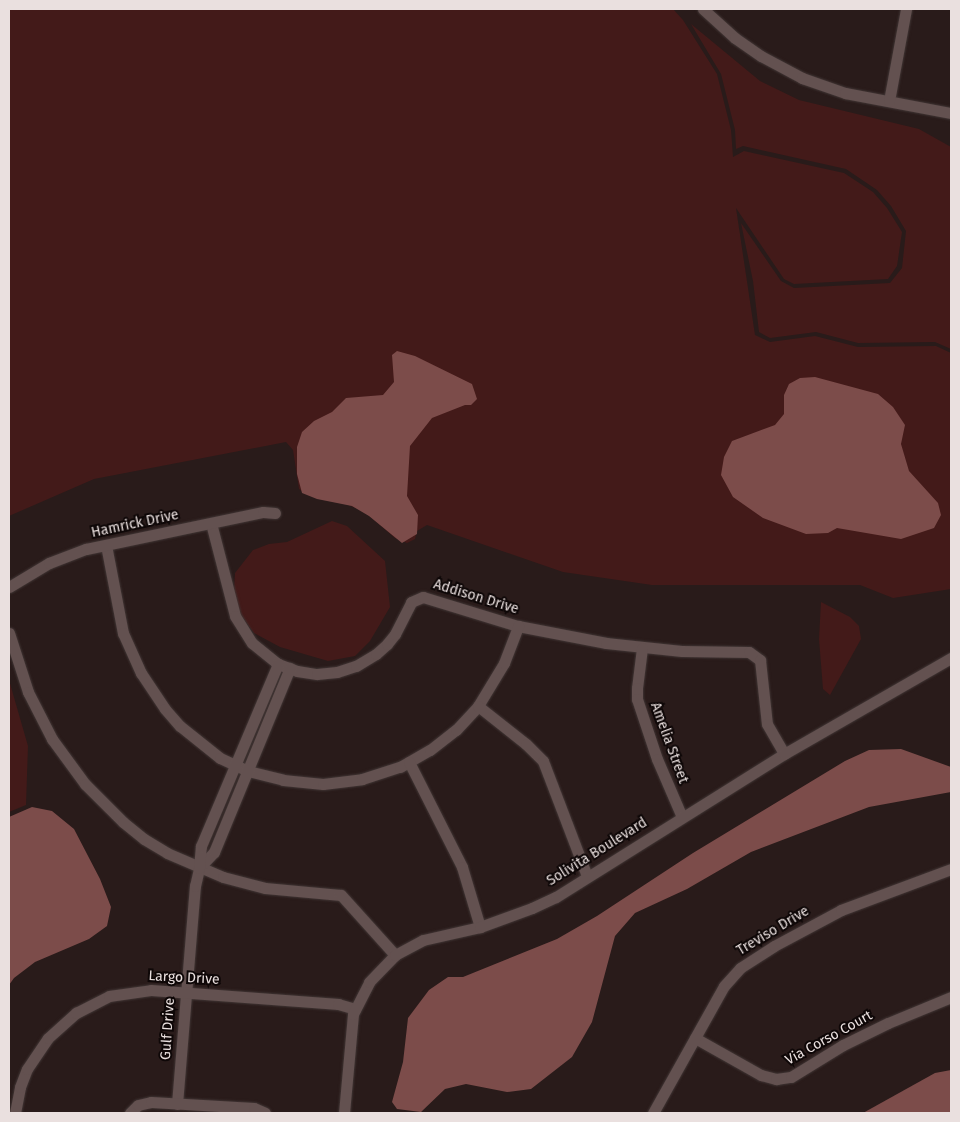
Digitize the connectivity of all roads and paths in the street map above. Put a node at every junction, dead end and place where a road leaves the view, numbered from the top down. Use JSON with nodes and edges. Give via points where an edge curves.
{"nodes":[{"id":1,"x":703,"y":9,"type":"edge"},
{"id":2,"x":906,"y":9,"type":"edge"},
{"id":3,"x":889,"y":101,"type":"junction"},
{"id":4,"x":951,"y":112,"type":"edge"},
{"id":5,"x":275,"y":513,"type":"dead end"},
{"id":6,"x":211,"y":523,"type":"junction"},
{"id":7,"x":106,"y":545,"type":"junction"},
{"id":8,"x":9,"y":587,"type":"edge"},
{"id":9,"x":518,"y":626,"type":"junction"},
{"id":10,"x":9,"y":633,"type":"edge"},
{"id":11,"x":642,"y":648,"type":"junction"},
{"id":12,"x":951,"y":658,"type":"edge"},
{"id":13,"x":278,"y":664,"type":"junction"},
{"id":14,"x":290,"y":668,"type":"junction"},
{"id":15,"x":478,"y":706,"type":"junction"},
{"id":16,"x":784,"y":754,"type":"junction"},
{"id":17,"x":409,"y":762,"type":"junction"},
{"id":18,"x":235,"y":767,"type":"junction"},
{"id":19,"x":248,"y":771,"type":"junction"},
{"id":20,"x":682,"y":816,"type":"junction"},
{"id":21,"x":199,"y":868,"type":"junction"},
{"id":22,"x":951,"y":868,"type":"edge"},
{"id":23,"x":587,"y":876,"type":"junction"},
{"id":24,"x":480,"y":927,"type":"junction"},
{"id":25,"x":395,"y":955,"type":"junction"},
{"id":26,"x":186,"y":992,"type":"junction"},
{"id":27,"x":951,"y":997,"type":"edge"},
{"id":28,"x":355,"y":1008,"type":"junction"},
{"id":29,"x":695,"y":1038,"type":"junction"},
{"id":30,"x":177,"y":1104,"type":"junction"},
{"id":31,"x":15,"y":1113,"type":"edge"},
{"id":32,"x":130,"y":1113,"type":"edge"},
{"id":33,"x":265,"y":1113,"type":"edge"},
{"id":34,"x":344,"y":1113,"type":"edge"},
{"id":35,"x":653,"y":1113,"type":"edge"}],
"edges":[{"from":1,"to":3,"type":"street","via":[[735,38],[781,68],[838,91]]},
{"from":2,"to":3,"type":"street"},
{"from":3,"to":4,"type":"street"},
{"from":5,"to":6,"type":"street","name":"Hamrick Drive","via":[[263,512]]},
{"from":6,"to":7,"type":"street","name":"Hamrick Drive"},
{"from":6,"to":13,"type":"street","name":"Addison Drive","via":[[235,616],[252,643]]},
{"from":7,"to":8,"type":"street","name":"Hamrick Drive","via":[[63,556]]},
{"from":7,"to":18,"type":"street","via":[[124,632],[141,673],[180,726]]},
{"from":9,"to":11,"type":"street","name":"Addison Drive"},
{"from":9,"to":14,"type":"street","name":"Addison Drive","via":[[419,597],[408,606],[388,644],[366,662],[327,673],[307,673]]},
{"from":9,"to":15,"type":"street","via":[[500,670]]},
{"from":10,"to":21,"type":"street","via":[[39,716],[58,750],[84,784],[144,839]]},
{"from":11,"to":16,"type":"street","name":"Addison Drive","via":[[749,652],[757,656],[761,664],[767,724]]},
{"from":11,"to":20,"type":"street","name":"Amelia Street","via":[[637,699]]},
{"from":12,"to":16,"type":"street","name":"Solivita Boulevard"},
{"from":13,"to":14,"type":"street","name":"Addison Drive"},
{"from":13,"to":18,"type":"street","name":"Gulf Drive"},
{"from":14,"to":19,"type":"street"},
{"from":15,"to":17,"type":"street","via":[[443,741]]},
{"from":15,"to":23,"type":"street","via":[[543,761]]},
{"from":16,"to":20,"type":"street","name":"Solivita Boulevard"},
{"from":17,"to":19,"type":"street","via":[[376,776],[329,784],[296,782]]},
{"from":17,"to":24,"type":"street","via":[[462,867]]},
{"from":18,"to":19,"type":"street"},
{"from":18,"to":21,"type":"street","name":"Gulf Drive","via":[[201,846]]},
{"from":19,"to":21,"type":"street","via":[[214,852]]},
{"from":20,"to":23,"type":"street","name":"Solivita Boulevard"},
{"from":21,"to":25,"type":"street","via":[[265,888],[341,895]]},
{"from":21,"to":26,"type":"street","name":"Gulf Drive"},
{"from":22,"to":29,"type":"street","name":"Treviso Drive","via":[[841,910],[740,968],[724,986]]},
{"from":23,"to":24,"type":"street","name":"Solivita Boulevard","via":[[556,897]]},
{"from":24,"to":25,"type":"street","name":"Solivita Boulevard","via":[[423,940]]},
{"from":25,"to":28,"type":"street","name":"Solivita Boulevard","via":[[368,982]]},
{"from":26,"to":28,"type":"street","name":"Largo Drive"},
{"from":26,"to":30,"type":"street","name":"Gulf Drive"},
{"from":26,"to":31,"type":"street","name":"Largo Drive","via":[[127,992],[101,1000],[76,1013],[61,1024],[36,1053],[20,1087]]},
{"from":27,"to":29,"type":"street","name":"Via Corso Court","via":[[888,1022],[791,1077],[776,1079],[761,1075]]},
{"from":28,"to":34,"type":"street","name":"Solivita Boulevard"},
{"from":29,"to":35,"type":"street","name":"Treviso Drive"},
{"from":30,"to":32,"type":"street","via":[[146,1102]]},
{"from":30,"to":33,"type":"street","via":[[254,1108]]}]}
